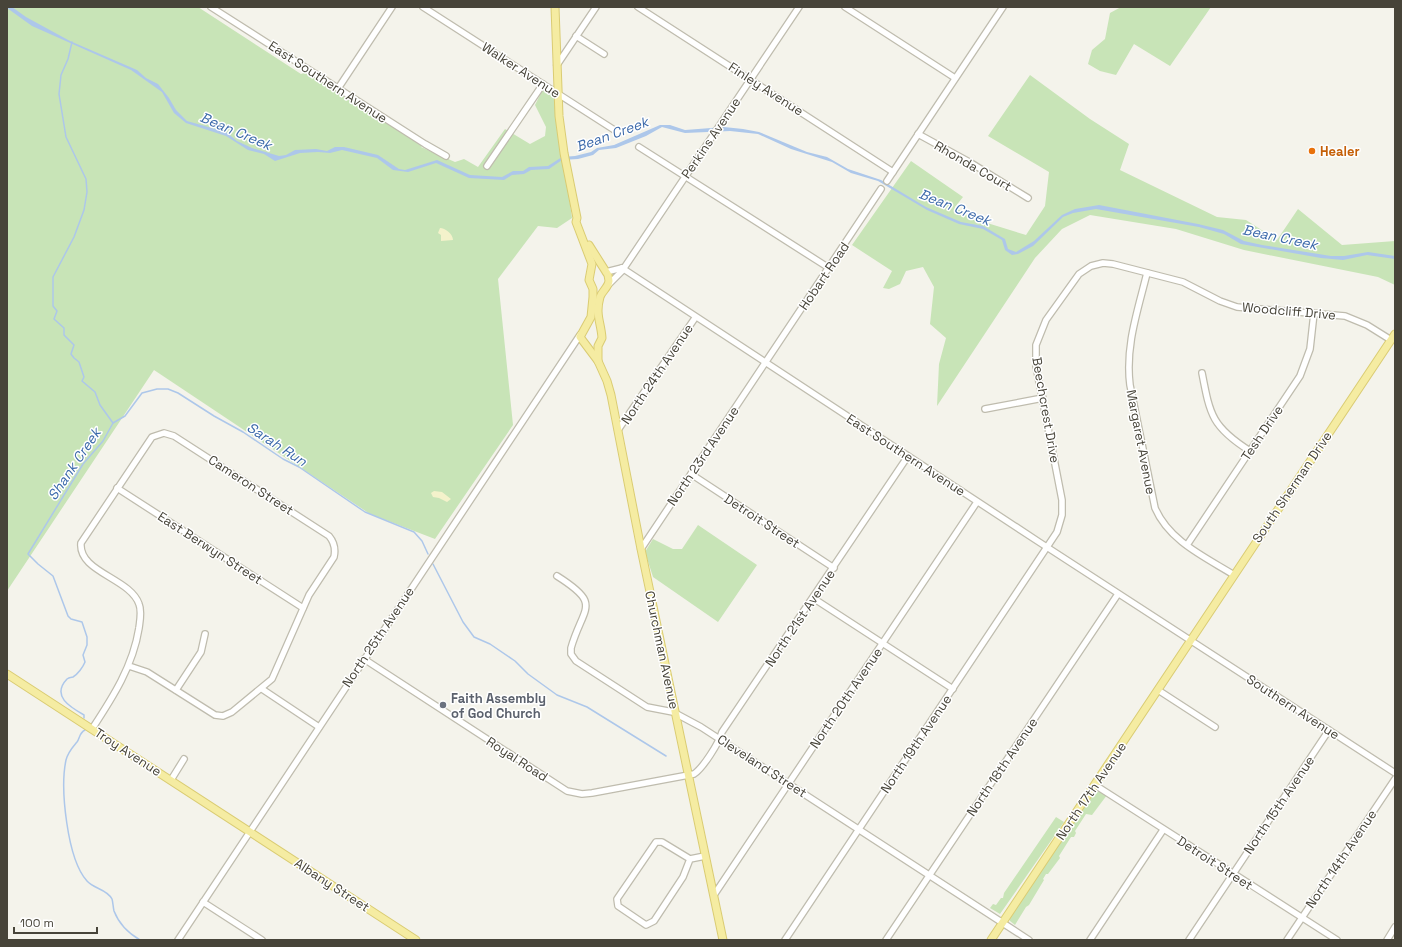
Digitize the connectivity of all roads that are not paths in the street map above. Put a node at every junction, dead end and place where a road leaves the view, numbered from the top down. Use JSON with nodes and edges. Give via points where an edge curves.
{"nodes":[{"id":1,"x":211,"y":7,"type":"edge"},
{"id":2,"x":392,"y":7,"type":"edge"},
{"id":3,"x":423,"y":7,"type":"edge"},
{"id":4,"x":555,"y":7,"type":"edge"},
{"id":5,"x":596,"y":7,"type":"edge"},
{"id":6,"x":638,"y":7,"type":"edge"},
{"id":7,"x":799,"y":7,"type":"edge"},
{"id":8,"x":845,"y":7,"type":"edge"},
{"id":9,"x":1003,"y":7,"type":"edge"},
{"id":10,"x":576,"y":36,"type":"junction"},
{"id":11,"x":604,"y":54,"type":"dead end"},
{"id":12,"x":557,"y":65,"type":"junction"},
{"id":13,"x":955,"y":78,"type":"junction"},
{"id":14,"x":751,"y":79,"type":"junction"},
{"id":15,"x":543,"y":84,"type":"junction"},
{"id":16,"x":339,"y":88,"type":"junction"},
{"id":17,"x":559,"y":95,"type":"junction"},
{"id":18,"x":619,"y":133,"type":"dead end"},
{"id":19,"x":918,"y":134,"type":"junction"},
{"id":20,"x":639,"y":147,"type":"dead end"},
{"id":21,"x":446,"y":156,"type":"dead end"},
{"id":22,"x":488,"y":166,"type":"dead end"},
{"id":23,"x":893,"y":172,"type":"junction"},
{"id":24,"x":686,"y":177,"type":"junction"},
{"id":25,"x":887,"y":181,"type":"dead end"},
{"id":26,"x":882,"y":189,"type":"dead end"},
{"id":27,"x":1028,"y":198,"type":"dead end"},
{"id":28,"x":577,"y":218,"type":"junction"},
{"id":29,"x":1094,"y":265,"type":"joint"},
{"id":30,"x":622,"y":268,"type":"junction"},
{"id":31,"x":829,"y":268,"type":"junction"},
{"id":32,"x":605,"y":272,"type":"junction"},
{"id":33,"x":1147,"y":272,"type":"junction"},
{"id":34,"x":591,"y":274,"type":"junction"},
{"id":35,"x":609,"y":284,"type":"junction"},
{"id":36,"x":593,"y":290,"type":"junction"},
{"id":37,"x":603,"y":290,"type":"junction"},
{"id":38,"x":1314,"y":313,"type":"junction"},
{"id":39,"x":695,"y":318,"type":"junction"},
{"id":40,"x":580,"y":335,"type":"junction"},
{"id":41,"x":1393,"y":337,"type":"edge"},
{"id":42,"x":599,"y":343,"type":"junction"},
{"id":43,"x":585,"y":346,"type":"junction"},
{"id":44,"x":598,"y":361,"type":"junction"},
{"id":45,"x":765,"y":363,"type":"junction"},
{"id":46,"x":1202,"y":373,"type":"dead end"},
{"id":47,"x":1042,"y":398,"type":"junction"},
{"id":48,"x":985,"y":409,"type":"dead end"},
{"id":49,"x":618,"y":430,"type":"junction"},
{"id":50,"x":1250,"y":451,"type":"junction"},
{"id":51,"x":908,"y":456,"type":"junction"},
{"id":52,"x":691,"y":474,"type":"junction"},
{"id":53,"x":117,"y":488,"type":"junction"},
{"id":54,"x":978,"y":502,"type":"junction"},
{"id":55,"x":1187,"y":545,"type":"junction"},
{"id":56,"x":1047,"y":547,"type":"junction"},
{"id":57,"x":641,"y":549,"type":"junction"},
{"id":58,"x":834,"y":568,"type":"junction"},
{"id":59,"x":557,"y":576,"type":"dead end"},
{"id":60,"x":1234,"y":576,"type":"junction"},
{"id":61,"x":1118,"y":594,"type":"junction"},
{"id":62,"x":814,"y":598,"type":"junction"},
{"id":63,"x":303,"y":608,"type":"junction"},
{"id":64,"x":205,"y":634,"type":"dead end"},
{"id":65,"x":1190,"y":641,"type":"junction"},
{"id":66,"x":883,"y":643,"type":"junction"},
{"id":67,"x":364,"y":659,"type":"junction"},
{"id":68,"x":128,"y":666,"type":"junction"},
{"id":69,"x":7,"y":674,"type":"edge"},
{"id":70,"x":262,"y":689,"type":"junction"},
{"id":71,"x":953,"y":689,"type":"junction"},
{"id":72,"x":176,"y":690,"type":"junction"},
{"id":73,"x":1158,"y":690,"type":"junction"},
{"id":74,"x":676,"y":713,"type":"junction"},
{"id":75,"x":319,"y":727,"type":"junction"},
{"id":76,"x":1215,"y":727,"type":"dead end"},
{"id":77,"x":92,"y":729,"type":"junction"},
{"id":78,"x":1329,"y":730,"type":"junction"},
{"id":79,"x":720,"y":739,"type":"junction"},
{"id":80,"x":184,"y":759,"type":"dead end"},
{"id":81,"x":1395,"y":772,"type":"edge"},
{"id":82,"x":688,"y":775,"type":"junction"},
{"id":83,"x":1395,"y":779,"type":"edge"},
{"id":84,"x":171,"y":780,"type":"junction"},
{"id":85,"x":788,"y":783,"type":"junction"},
{"id":86,"x":1095,"y":784,"type":"junction"},
{"id":87,"x":859,"y":829,"type":"junction"},
{"id":88,"x":1163,"y":830,"type":"junction"},
{"id":89,"x":249,"y":831,"type":"junction"},
{"id":90,"x":706,"y":856,"type":"junction"},
{"id":91,"x":690,"y":859,"type":"junction"},
{"id":92,"x":1233,"y":874,"type":"junction"},
{"id":93,"x":930,"y":875,"type":"junction"},
{"id":94,"x":714,"y":894,"type":"junction"},
{"id":95,"x":203,"y":902,"type":"junction"},
{"id":96,"x":1302,"y":918,"type":"junction"},
{"id":97,"x":1002,"y":923,"type":"junction"},
{"id":98,"x":1395,"y":927,"type":"edge"},
{"id":99,"x":178,"y":940,"type":"edge"},
{"id":100,"x":262,"y":940,"type":"edge"},
{"id":101,"x":416,"y":940,"type":"edge"},
{"id":102,"x":723,"y":940,"type":"edge"},
{"id":103,"x":784,"y":940,"type":"edge"},
{"id":104,"x":886,"y":940,"type":"edge"},
{"id":105,"x":991,"y":940,"type":"edge"},
{"id":106,"x":1029,"y":940,"type":"edge"},
{"id":107,"x":1090,"y":940,"type":"edge"},
{"id":108,"x":1189,"y":940,"type":"edge"},
{"id":109,"x":1287,"y":940,"type":"edge"},
{"id":110,"x":1336,"y":940,"type":"edge"},
{"id":111,"x":1387,"y":940,"type":"edge"}],
"edges":[{"from":1,"to":16,"type":"street","name":"East Southern Avenue"},
{"from":2,"to":16,"type":"street"},
{"from":3,"to":15,"type":"street","name":"Walker Avenue"},
{"from":4,"to":12,"type":"main road"},
{"from":5,"to":10,"type":"street"},
{"from":6,"to":14,"type":"street","name":"Finley Avenue"},
{"from":7,"to":14,"type":"street","name":"Perkins Avenue"},
{"from":8,"to":13,"type":"street"},
{"from":9,"to":13,"type":"street"},
{"from":10,"to":11,"type":"street"},
{"from":10,"to":12,"type":"street"},
{"from":12,"to":17,"type":"main road"},
{"from":13,"to":19,"type":"street"},
{"from":14,"to":23,"type":"street","name":"Finley Avenue"},
{"from":14,"to":24,"type":"street","name":"Perkins Avenue"},
{"from":15,"to":17,"type":"street","name":"Walker Avenue"},
{"from":15,"to":22,"type":"street"},
{"from":16,"to":21,"type":"street","name":"East Southern Avenue"},
{"from":17,"to":18,"type":"street","name":"Walker Avenue"},
{"from":17,"to":28,"type":"main road","via":[[564,153]]},
{"from":19,"to":23,"type":"street"},
{"from":19,"to":27,"type":"street","name":"Rhonda Court"},
{"from":20,"to":24,"type":"street"},
{"from":23,"to":25,"type":"street"},
{"from":24,"to":30,"type":"street","name":"Perkins Avenue"},
{"from":24,"to":31,"type":"street"},
{"from":26,"to":31,"type":"street","name":"Hobart Road"},
{"from":28,"to":32,"type":"main road","via":[[589,246]]},
{"from":28,"to":34,"type":"main road","via":[[576,222],[592,264]]},
{"from":29,"to":33,"type":"street","name":"Woodcliff Drive","via":[[1107,263]]},
{"from":29,"to":47,"type":"street","name":"Beechcrest Drive","via":[[1082,270],[1075,278],[1039,334],[1036,360]]},
{"from":30,"to":32,"type":"street"},
{"from":30,"to":35,"type":"street","name":"Perkins Avenue"},
{"from":30,"to":39,"type":"street","name":"East Southern Avenue"},
{"from":31,"to":45,"type":"street","name":"Hobart Road"},
{"from":32,"to":34,"type":"main road","via":[[597,270]]},
{"from":32,"to":35,"type":"main road"},
{"from":33,"to":38,"type":"street","name":"Woodcliff Drive","via":[[1183,282],[1220,302],[1237,307]]},
{"from":33,"to":55,"type":"street","name":"Margaret Avenue","via":[[1129,347],[1130,385],[1154,508],[1166,528]]},
{"from":34,"to":36,"type":"main road","via":[[589,280]]},
{"from":35,"to":37,"type":"main road"},
{"from":36,"to":37,"type":"main road"},
{"from":36,"to":40,"type":"main road","via":[[591,317]]},
{"from":37,"to":42,"type":"main road","name":"Churchman Avenue","via":[[598,307],[598,324],[602,335]]},
{"from":38,"to":41,"type":"street","name":"Woodcliff Drive","via":[[1352,318]]},
{"from":38,"to":50,"type":"street","name":"Tesh Drive","via":[[1311,344],[1304,366]]},
{"from":39,"to":45,"type":"street","name":"East Southern Avenue"},
{"from":39,"to":49,"type":"street","name":"North 24th Avenue"},
{"from":40,"to":43,"type":"main road","name":"Churchman Avenue"},
{"from":40,"to":67,"type":"street","name":"North 25th Avenue"},
{"from":41,"to":60,"type":"main road","name":"South Sherman Drive"},
{"from":42,"to":43,"type":"main road","via":[[592,347]]},
{"from":42,"to":44,"type":"main road","name":"Churchman Avenue"},
{"from":43,"to":44,"type":"main road","name":"Churchman Avenue"},
{"from":44,"to":49,"type":"main road","name":"Churchman Avenue","via":[[607,381]]},
{"from":45,"to":51,"type":"street","name":"East Southern Avenue"},
{"from":45,"to":52,"type":"street","name":"North 23rd Avenue"},
{"from":46,"to":50,"type":"street","via":[[1210,410],[1217,424],[1229,437]]},
{"from":47,"to":48,"type":"street"},
{"from":47,"to":56,"type":"street","name":"Beechcrest Drive","via":[[1063,504],[1060,524]]},
{"from":49,"to":57,"type":"main road","name":"Churchman Avenue"},
{"from":50,"to":55,"type":"street","name":"Tesh Drive"},
{"from":51,"to":54,"type":"street","name":"East Southern Avenue"},
{"from":51,"to":58,"type":"street","name":"North 21st Avenue"},
{"from":52,"to":57,"type":"street","name":"North 23rd Avenue"},
{"from":52,"to":58,"type":"street","name":"Detroit Street"},
{"from":53,"to":63,"type":"street","name":"East Berwyn Street"},
{"from":53,"to":63,"type":"street","name":"Cameron Street","via":[[150,439],[162,433],[174,436],[310,523],[329,536],[335,546],[333,558],[309,594]]},
{"from":53,"to":68,"type":"street","via":[[83,538],[82,552],[87,561],[131,591],[139,604],[141,614],[138,631]]},
{"from":54,"to":56,"type":"street","name":"East Southern Avenue"},
{"from":54,"to":66,"type":"street","name":"North 20th Avenue"},
{"from":55,"to":60,"type":"street","name":"Margaret Avenue"},
{"from":56,"to":61,"type":"street","name":"East Southern Avenue"},
{"from":56,"to":71,"type":"street","name":"North 19th Avenue"},
{"from":57,"to":74,"type":"main road","name":"Churchman Avenue"},
{"from":58,"to":62,"type":"street","name":"North 21st Avenue"},
{"from":59,"to":74,"type":"street","name":"Cleveland Street","via":[[578,590],[585,601],[584,612],[571,648],[574,659],[647,707]]},
{"from":60,"to":65,"type":"main road","name":"South Sherman Drive"},
{"from":61,"to":65,"type":"street","name":"East Southern Avenue"},
{"from":61,"to":93,"type":"street","name":"North 18th Avenue"},
{"from":62,"to":66,"type":"street"},
{"from":62,"to":79,"type":"street","name":"North 21st Avenue","via":[[722,732]]},
{"from":63,"to":70,"type":"street","via":[[274,676]]},
{"from":64,"to":72,"type":"street","via":[[201,652]]},
{"from":65,"to":73,"type":"main road","name":"North 17th Avenue"},
{"from":65,"to":78,"type":"street","name":"Southern Avenue"},
{"from":66,"to":71,"type":"street"},
{"from":66,"to":85,"type":"street","name":"North 20th Avenue"},
{"from":67,"to":75,"type":"street","name":"North 25th Avenue"},
{"from":67,"to":82,"type":"street","name":"Royal Road","via":[[567,791],[585,794]]},
{"from":68,"to":72,"type":"street","via":[[147,672]]},
{"from":68,"to":77,"type":"street","via":[[117,690]]},
{"from":69,"to":77,"type":"main road","name":"Troy Avenue"},
{"from":70,"to":72,"type":"street","via":[[232,712],[222,716],[212,714]]},
{"from":70,"to":75,"type":"street"},
{"from":71,"to":87,"type":"street","name":"North 19th Avenue"},
{"from":73,"to":76,"type":"street"},
{"from":73,"to":86,"type":"main road","name":"North 17th Avenue"},
{"from":74,"to":79,"type":"street","name":"Cleveland Street"},
{"from":74,"to":82,"type":"main road","name":"Churchman Avenue"},
{"from":75,"to":89,"type":"street","name":"North 25th Avenue"},
{"from":77,"to":84,"type":"main road","name":"Troy Avenue"},
{"from":78,"to":81,"type":"street","name":"Southern Avenue"},
{"from":78,"to":92,"type":"street","name":"North 15th Avenue"},
{"from":79,"to":82,"type":"street","name":"North 21st Avenue","via":[[701,768]]},
{"from":79,"to":85,"type":"street","name":"Cleveland Street"},
{"from":80,"to":84,"type":"street"},
{"from":82,"to":90,"type":"main road","name":"Churchman Avenue"},
{"from":83,"to":96,"type":"street","name":"North 14th Avenue"},
{"from":84,"to":89,"type":"main road","name":"Troy Avenue"},
{"from":85,"to":87,"type":"street","name":"Cleveland Street"},
{"from":85,"to":94,"type":"street","name":"North 20th Avenue"},
{"from":86,"to":88,"type":"street","name":"Detroit Street"},
{"from":86,"to":97,"type":"main road","name":"North 17th Avenue"},
{"from":87,"to":93,"type":"street","name":"Cleveland Street"},
{"from":87,"to":103,"type":"street","name":"North 19th Avenue"},
{"from":88,"to":92,"type":"street","name":"Detroit Street"},
{"from":88,"to":107,"type":"street"},
{"from":89,"to":95,"type":"street","name":"North 25th Avenue"},
{"from":89,"to":101,"type":"main road","name":"Albany Street"},
{"from":90,"to":91,"type":"street"},
{"from":90,"to":94,"type":"main road","name":"Churchman Avenue"},
{"from":91,"to":91,"type":"street","via":[[662,842],[656,842],[617,899],[618,906],[646,925],[654,921],[684,877]]},
{"from":92,"to":96,"type":"street","name":"Detroit Street"},
{"from":92,"to":108,"type":"street","name":"North 15th Avenue"},
{"from":93,"to":97,"type":"street","name":"Cleveland Street"},
{"from":93,"to":104,"type":"street","name":"North 18th Avenue"},
{"from":94,"to":102,"type":"main road","name":"Churchman Avenue"},
{"from":95,"to":99,"type":"street","name":"North 25th Avenue"},
{"from":95,"to":100,"type":"street"},
{"from":96,"to":109,"type":"street","name":"North 14th Avenue"},
{"from":96,"to":110,"type":"street","name":"Detroit Street"},
{"from":97,"to":105,"type":"main road","name":"North 17th Avenue"},
{"from":97,"to":106,"type":"street","name":"Cleveland Street"},
{"from":98,"to":111,"type":"street"}]}
